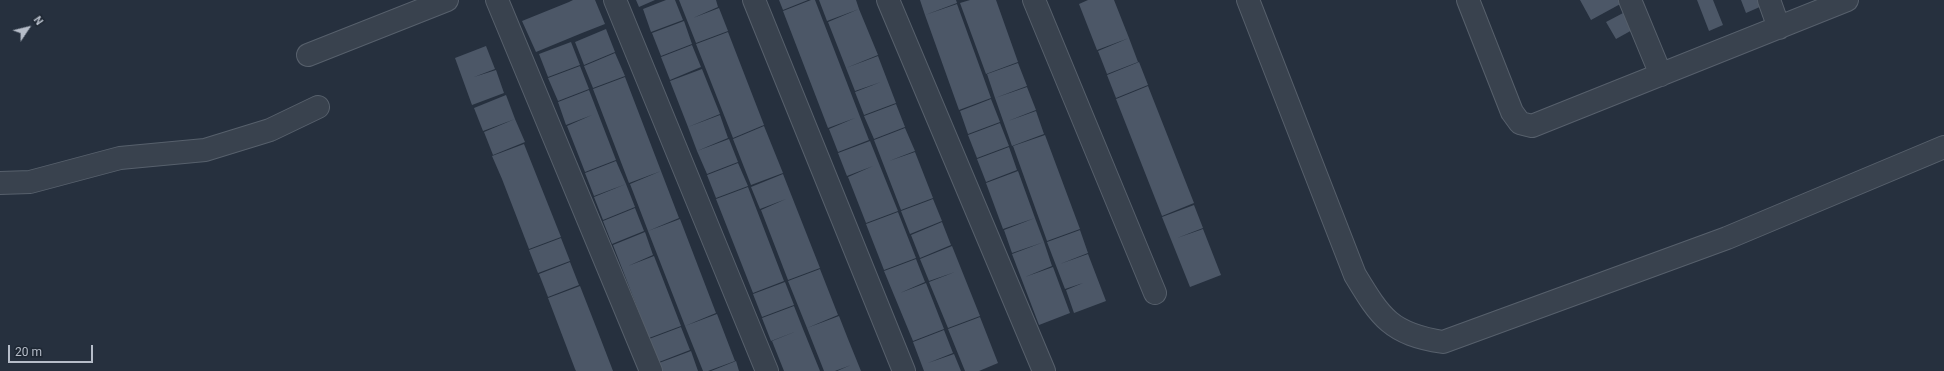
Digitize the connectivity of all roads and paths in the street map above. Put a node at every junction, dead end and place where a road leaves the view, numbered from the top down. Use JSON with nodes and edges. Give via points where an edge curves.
{"nodes":[{"id":1,"x":447,"y":0,"type":"edge"},
{"id":2,"x":497,"y":0,"type":"edge"},
{"id":3,"x":615,"y":0,"type":"edge"},
{"id":4,"x":754,"y":0,"type":"edge"},
{"id":5,"x":888,"y":0,"type":"edge"},
{"id":6,"x":1034,"y":0,"type":"edge"},
{"id":7,"x":1248,"y":0,"type":"edge"},
{"id":8,"x":1468,"y":0,"type":"edge"},
{"id":9,"x":1630,"y":0,"type":"edge"},
{"id":10,"x":1769,"y":0,"type":"edge"},
{"id":11,"x":1847,"y":0,"type":"edge"},
{"id":12,"x":1779,"y":28,"type":"junction"},
{"id":13,"x":308,"y":55,"type":"dead end"},
{"id":14,"x":1661,"y":75,"type":"junction"},
{"id":15,"x":318,"y":107,"type":"dead end"},
{"id":16,"x":1944,"y":147,"type":"edge"},
{"id":17,"x":0,"y":183,"type":"edge"},
{"id":18,"x":1155,"y":293,"type":"dead end"},
{"id":19,"x":650,"y":371,"type":"edge"},
{"id":20,"x":767,"y":371,"type":"edge"},
{"id":21,"x":904,"y":371,"type":"edge"},
{"id":22,"x":1044,"y":371,"type":"edge"}],
"edges":[{"from":1,"to":13,"type":"street"},
{"from":2,"to":19,"type":"street"},
{"from":3,"to":20,"type":"street"},
{"from":4,"to":21,"type":"street"},
{"from":5,"to":22,"type":"street"},
{"from":6,"to":18,"type":"street"},
{"from":7,"to":16,"type":"street","via":[[1355,275],[1375,307],[1388,321],[1405,333],[1424,339],[1443,342],[1727,238]]},
{"from":8,"to":14,"type":"street","via":[[1512,112],[1520,122],[1532,126]]},
{"from":9,"to":14,"type":"street"},
{"from":10,"to":12,"type":"street"},
{"from":11,"to":12,"type":"street"},
{"from":12,"to":14,"type":"street"},
{"from":15,"to":17,"type":"street","via":[[270,130],[205,150],[120,158],[30,182]]}]}
